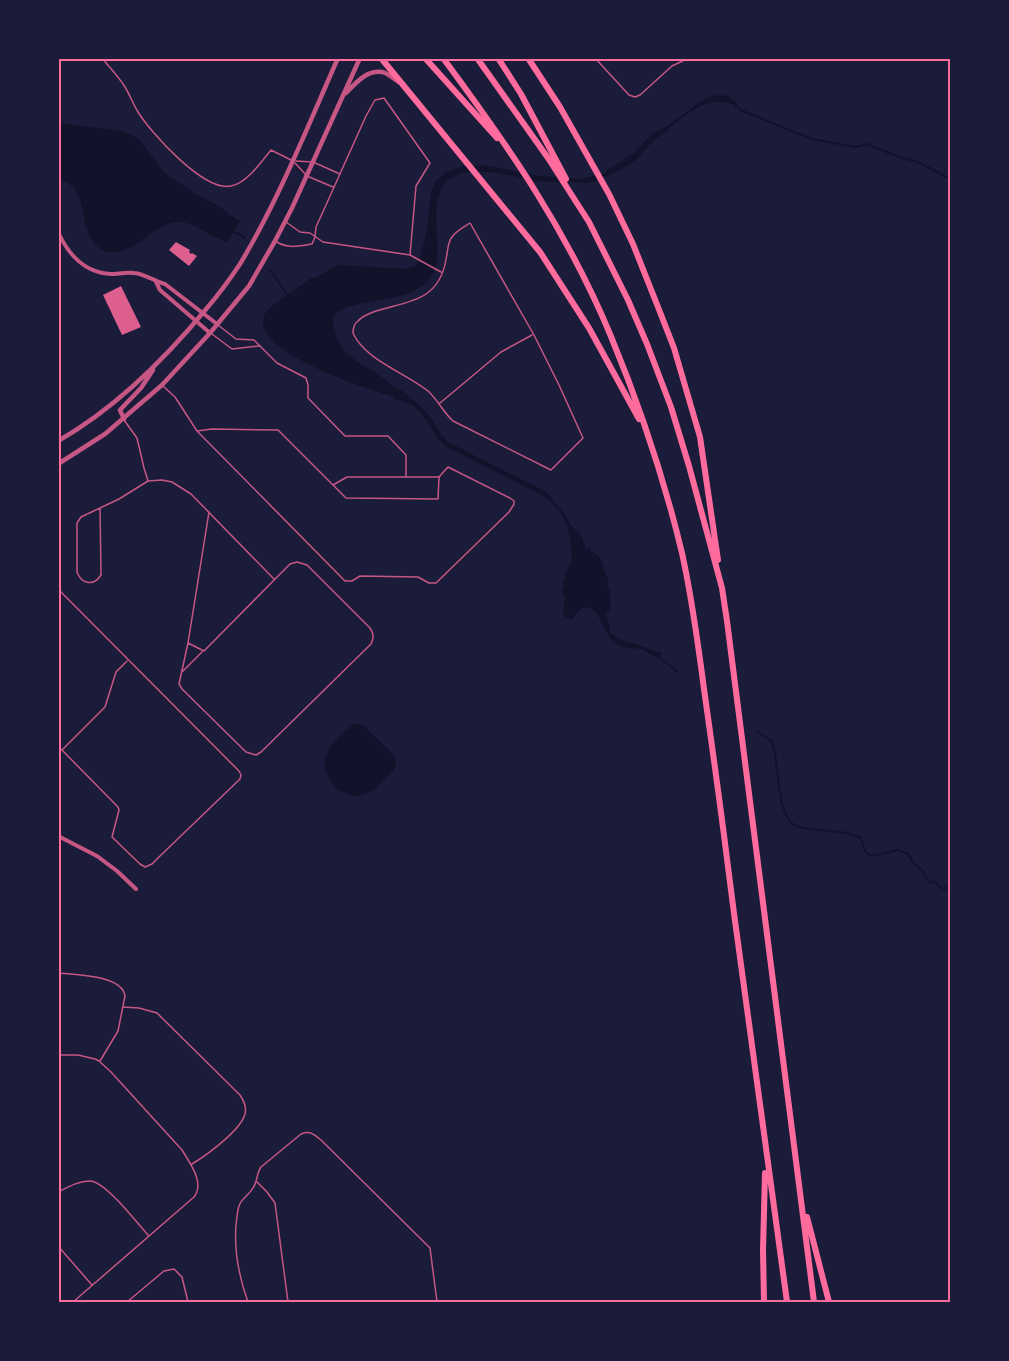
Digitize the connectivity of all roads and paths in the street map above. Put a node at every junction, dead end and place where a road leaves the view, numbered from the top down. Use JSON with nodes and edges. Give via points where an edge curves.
{"nodes":[{"id":1,"x":102,"y":58,"type":"edge"},
{"id":2,"x":338,"y":58,"type":"edge"},
{"id":3,"x":360,"y":58,"type":"edge"},
{"id":4,"x":381,"y":58,"type":"edge"},
{"id":5,"x":425,"y":58,"type":"edge"},
{"id":6,"x":477,"y":58,"type":"edge"},
{"id":7,"x":528,"y":58,"type":"edge"},
{"id":8,"x":595,"y":58,"type":"edge"},
{"id":9,"x":689,"y":58,"type":"edge"},
{"id":10,"x":444,"y":60,"type":"edge"},
{"id":11,"x":499,"y":60,"type":"edge"},
{"id":12,"x":403,"y":84,"type":"junction"},
{"id":13,"x":344,"y":95,"type":"junction"},
{"id":14,"x":292,"y":160,"type":"junction"},
{"id":15,"x":516,"y":160,"type":"junction"},
{"id":16,"x":313,"y":162,"type":"junction"},
{"id":17,"x":340,"y":174,"type":"junction"},
{"id":18,"x":307,"y":176,"type":"junction"},
{"id":19,"x":334,"y":187,"type":"junction"},
{"id":20,"x":285,"y":222,"type":"junction"},
{"id":21,"x":589,"y":222,"type":"junction"},
{"id":22,"x":58,"y":232,"type":"edge"},
{"id":23,"x":315,"y":237,"type":"junction"},
{"id":24,"x":275,"y":241,"type":"junction"},
{"id":25,"x":410,"y":255,"type":"junction"},
{"id":26,"x":443,"y":273,"type":"junction"},
{"id":27,"x":156,"y":282,"type":"junction"},
{"id":28,"x":203,"y":313,"type":"junction"},
{"id":29,"x":196,"y":321,"type":"junction"},
{"id":30,"x":218,"y":324,"type":"junction"},
{"id":31,"x":210,"y":333,"type":"junction"},
{"id":32,"x":534,"y":334,"type":"junction"},
{"id":33,"x":260,"y":346,"type":"junction"},
{"id":34,"x":156,"y":365,"type":"junction"},
{"id":35,"x":162,"y":385,"type":"junction"},
{"id":36,"x":440,"y":404,"type":"junction"},
{"id":37,"x":124,"y":419,"type":"junction"},
{"id":38,"x":197,"y":431,"type":"junction"},
{"id":39,"x":650,"y":438,"type":"junction"},
{"id":40,"x":58,"y":441,"type":"edge"},
{"id":41,"x":58,"y":464,"type":"edge"},
{"id":42,"x":406,"y":476,"type":"junction"},
{"id":43,"x":439,"y":477,"type":"junction"},
{"id":44,"x":148,"y":481,"type":"junction"},
{"id":45,"x":333,"y":485,"type":"junction"},
{"id":46,"x":100,"y":508,"type":"junction"},
{"id":47,"x":208,"y":512,"type":"junction"},
{"id":48,"x":275,"y":579,"type":"junction"},
{"id":49,"x":722,"y":588,"type":"junction"},
{"id":50,"x":58,"y":589,"type":"edge"},
{"id":51,"x":188,"y":643,"type":"junction"},
{"id":52,"x":204,"y":651,"type":"junction"},
{"id":53,"x":128,"y":660,"type":"junction"},
{"id":54,"x":182,"y":673,"type":"junction"},
{"id":55,"x":58,"y":746,"type":"edge"},
{"id":56,"x":62,"y":749,"type":"junction"},
{"id":57,"x":58,"y":836,"type":"edge"},
{"id":58,"x":136,"y":889,"type":"dead end"},
{"id":59,"x":58,"y":973,"type":"edge"},
{"id":60,"x":123,"y":1007,"type":"junction"},
{"id":61,"x":58,"y":1055,"type":"edge"},
{"id":62,"x":99,"y":1061,"type":"junction"},
{"id":63,"x":766,"y":1154,"type":"junction"},
{"id":64,"x":191,"y":1164,"type":"junction"},
{"id":65,"x":257,"y":1182,"type":"junction"},
{"id":66,"x":800,"y":1190,"type":"junction"},
{"id":67,"x":58,"y":1192,"type":"edge"},
{"id":68,"x":148,"y":1236,"type":"junction"},
{"id":69,"x":58,"y":1246,"type":"edge"},
{"id":70,"x":92,"y":1286,"type":"junction"},
{"id":71,"x":73,"y":1302,"type":"edge"},
{"id":72,"x":127,"y":1302,"type":"edge"},
{"id":73,"x":188,"y":1302,"type":"edge"},
{"id":74,"x":248,"y":1302,"type":"edge"},
{"id":75,"x":288,"y":1302,"type":"edge"},
{"id":76,"x":437,"y":1302,"type":"edge"},
{"id":77,"x":764,"y":1302,"type":"edge"},
{"id":78,"x":787,"y":1302,"type":"edge"},
{"id":79,"x":814,"y":1302,"type":"edge"},
{"id":80,"x":829,"y":1302,"type":"edge"}],
"edges":[{"from":1,"to":14,"type":"lane","via":[[125,86],[148,125],[196,174],[231,187],[252,172],[271,150]]},
{"from":2,"to":14,"type":"street"},
{"from":3,"to":13,"type":"street"},
{"from":4,"to":12,"type":"highway"},
{"from":5,"to":15,"type":"highway"},
{"from":6,"to":21,"type":"highway"},
{"from":7,"to":49,"type":"highway","via":[[609,194],[658,307],[700,436]]},
{"from":8,"to":9,"type":"lane","via":[[635,98],[672,66]]},
{"from":10,"to":15,"type":"highway"},
{"from":11,"to":21,"type":"highway"},
{"from":12,"to":13,"type":"street","via":[[384,72],[372,72]]},
{"from":12,"to":39,"type":"highway","via":[[540,252],[589,328]]},
{"from":13,"to":16,"type":"street"},
{"from":14,"to":16,"type":"lane"},
{"from":14,"to":18,"type":"lane"},
{"from":14,"to":28,"type":"street","via":[[240,262]]},
{"from":15,"to":39,"type":"highway","via":[[575,260],[610,334]]},
{"from":16,"to":17,"type":"lane"},
{"from":16,"to":18,"type":"street"},
{"from":17,"to":19,"type":"lane"},
{"from":17,"to":25,"type":"lane","via":[[375,100],[384,98],[430,163],[416,186]]},
{"from":18,"to":19,"type":"lane"},
{"from":18,"to":20,"type":"street"},
{"from":19,"to":23,"type":"lane"},
{"from":20,"to":23,"type":"lane"},
{"from":20,"to":24,"type":"street"},
{"from":21,"to":49,"type":"highway","via":[[628,300],[671,407]]},
{"from":22,"to":27,"type":"street","via":[[75,258],[88,269],[109,274],[132,272]]},
{"from":23,"to":24,"type":"lane","via":[[312,244],[296,247]]},
{"from":23,"to":25,"type":"lane","via":[[323,242]]},
{"from":24,"to":30,"type":"street","via":[[255,277]]},
{"from":25,"to":26,"type":"lane"},
{"from":26,"to":32,"type":"lane","via":[[453,235],[470,223]]},
{"from":26,"to":36,"type":"lane","via":[[431,290],[405,304],[371,313],[356,322],[353,333],[366,350],[421,386]]},
{"from":27,"to":28,"type":"street","via":[[165,284]]},
{"from":27,"to":29,"type":"street"},
{"from":28,"to":29,"type":"street"},
{"from":28,"to":30,"type":"street"},
{"from":29,"to":31,"type":"street"},
{"from":29,"to":34,"type":"street"},
{"from":30,"to":31,"type":"street"},
{"from":30,"to":33,"type":"lane","via":[[236,339],[254,340]]},
{"from":31,"to":33,"type":"lane","via":[[232,349]]},
{"from":31,"to":35,"type":"street"},
{"from":32,"to":36,"type":"lane","via":[[505,349]]},
{"from":32,"to":36,"type":"lane","via":[[583,438],[551,470],[453,421]]},
{"from":33,"to":42,"type":"lane","via":[[278,363],[306,378],[308,398],[345,436],[388,436],[406,455]]},
{"from":34,"to":37,"type":"street","via":[[120,410]]},
{"from":34,"to":40,"type":"street"},
{"from":35,"to":37,"type":"street"},
{"from":35,"to":38,"type":"lane","via":[[175,397]]},
{"from":37,"to":41,"type":"street"},
{"from":37,"to":44,"type":"lane","via":[[137,438]]},
{"from":38,"to":43,"type":"lane","via":[[348,582],[360,576],[418,577],[436,583],[513,507],[510,498],[448,468]]},
{"from":38,"to":45,"type":"lane","via":[[278,430]]},
{"from":39,"to":63,"type":"highway","via":[[695,622]]},
{"from":42,"to":43,"type":"lane"},
{"from":42,"to":45,"type":"lane","via":[[347,477]]},
{"from":43,"to":45,"type":"lane","via":[[438,499],[346,498]]},
{"from":44,"to":46,"type":"lane"},
{"from":44,"to":47,"type":"lane","via":[[175,484]]},
{"from":46,"to":46,"type":"lane","via":[[77,523],[77,572],[88,583],[99,578],[101,571]]},
{"from":47,"to":48,"type":"lane"},
{"from":47,"to":51,"type":"lane"},
{"from":48,"to":52,"type":"lane"},
{"from":48,"to":54,"type":"lane","via":[[290,564],[307,565],[370,628],[374,637],[371,644],[256,755],[246,752],[182,688]]},
{"from":49,"to":66,"type":"highway"},
{"from":50,"to":53,"type":"lane"},
{"from":51,"to":52,"type":"lane"},
{"from":51,"to":54,"type":"lane"},
{"from":52,"to":54,"type":"lane"},
{"from":53,"to":56,"type":"lane","via":[[116,672],[105,707]]},
{"from":53,"to":56,"type":"lane","via":[[239,771],[240,779],[145,867],[112,837],[118,807]]},
{"from":55,"to":56,"type":"lane"},
{"from":57,"to":58,"type":"street","via":[[97,856]]},
{"from":59,"to":60,"type":"lane","via":[[111,981],[124,991]]},
{"from":60,"to":62,"type":"lane","via":[[118,1031]]},
{"from":60,"to":64,"type":"lane","via":[[157,1013],[240,1095],[245,1105],[245,1115],[235,1129]]},
{"from":61,"to":62,"type":"lane"},
{"from":62,"to":64,"type":"lane","via":[[176,1142]]},
{"from":63,"to":77,"type":"highway"},
{"from":63,"to":78,"type":"highway"},
{"from":64,"to":68,"type":"lane","via":[[198,1192]]},
{"from":65,"to":74,"type":"lane","via":[[239,1204],[236,1233],[237,1260]]},
{"from":65,"to":75,"type":"lane","via":[[275,1203]]},
{"from":65,"to":76,"type":"lane","via":[[261,1167],[301,1134],[311,1132],[430,1248]]},
{"from":66,"to":79,"type":"highway"},
{"from":66,"to":80,"type":"highway"},
{"from":67,"to":68,"type":"lane","via":[[88,1180],[101,1184]]},
{"from":68,"to":70,"type":"lane"},
{"from":69,"to":70,"type":"lane"},
{"from":70,"to":71,"type":"lane"},
{"from":72,"to":73,"type":"lane","via":[[164,1271],[174,1269],[182,1277]]}]}
